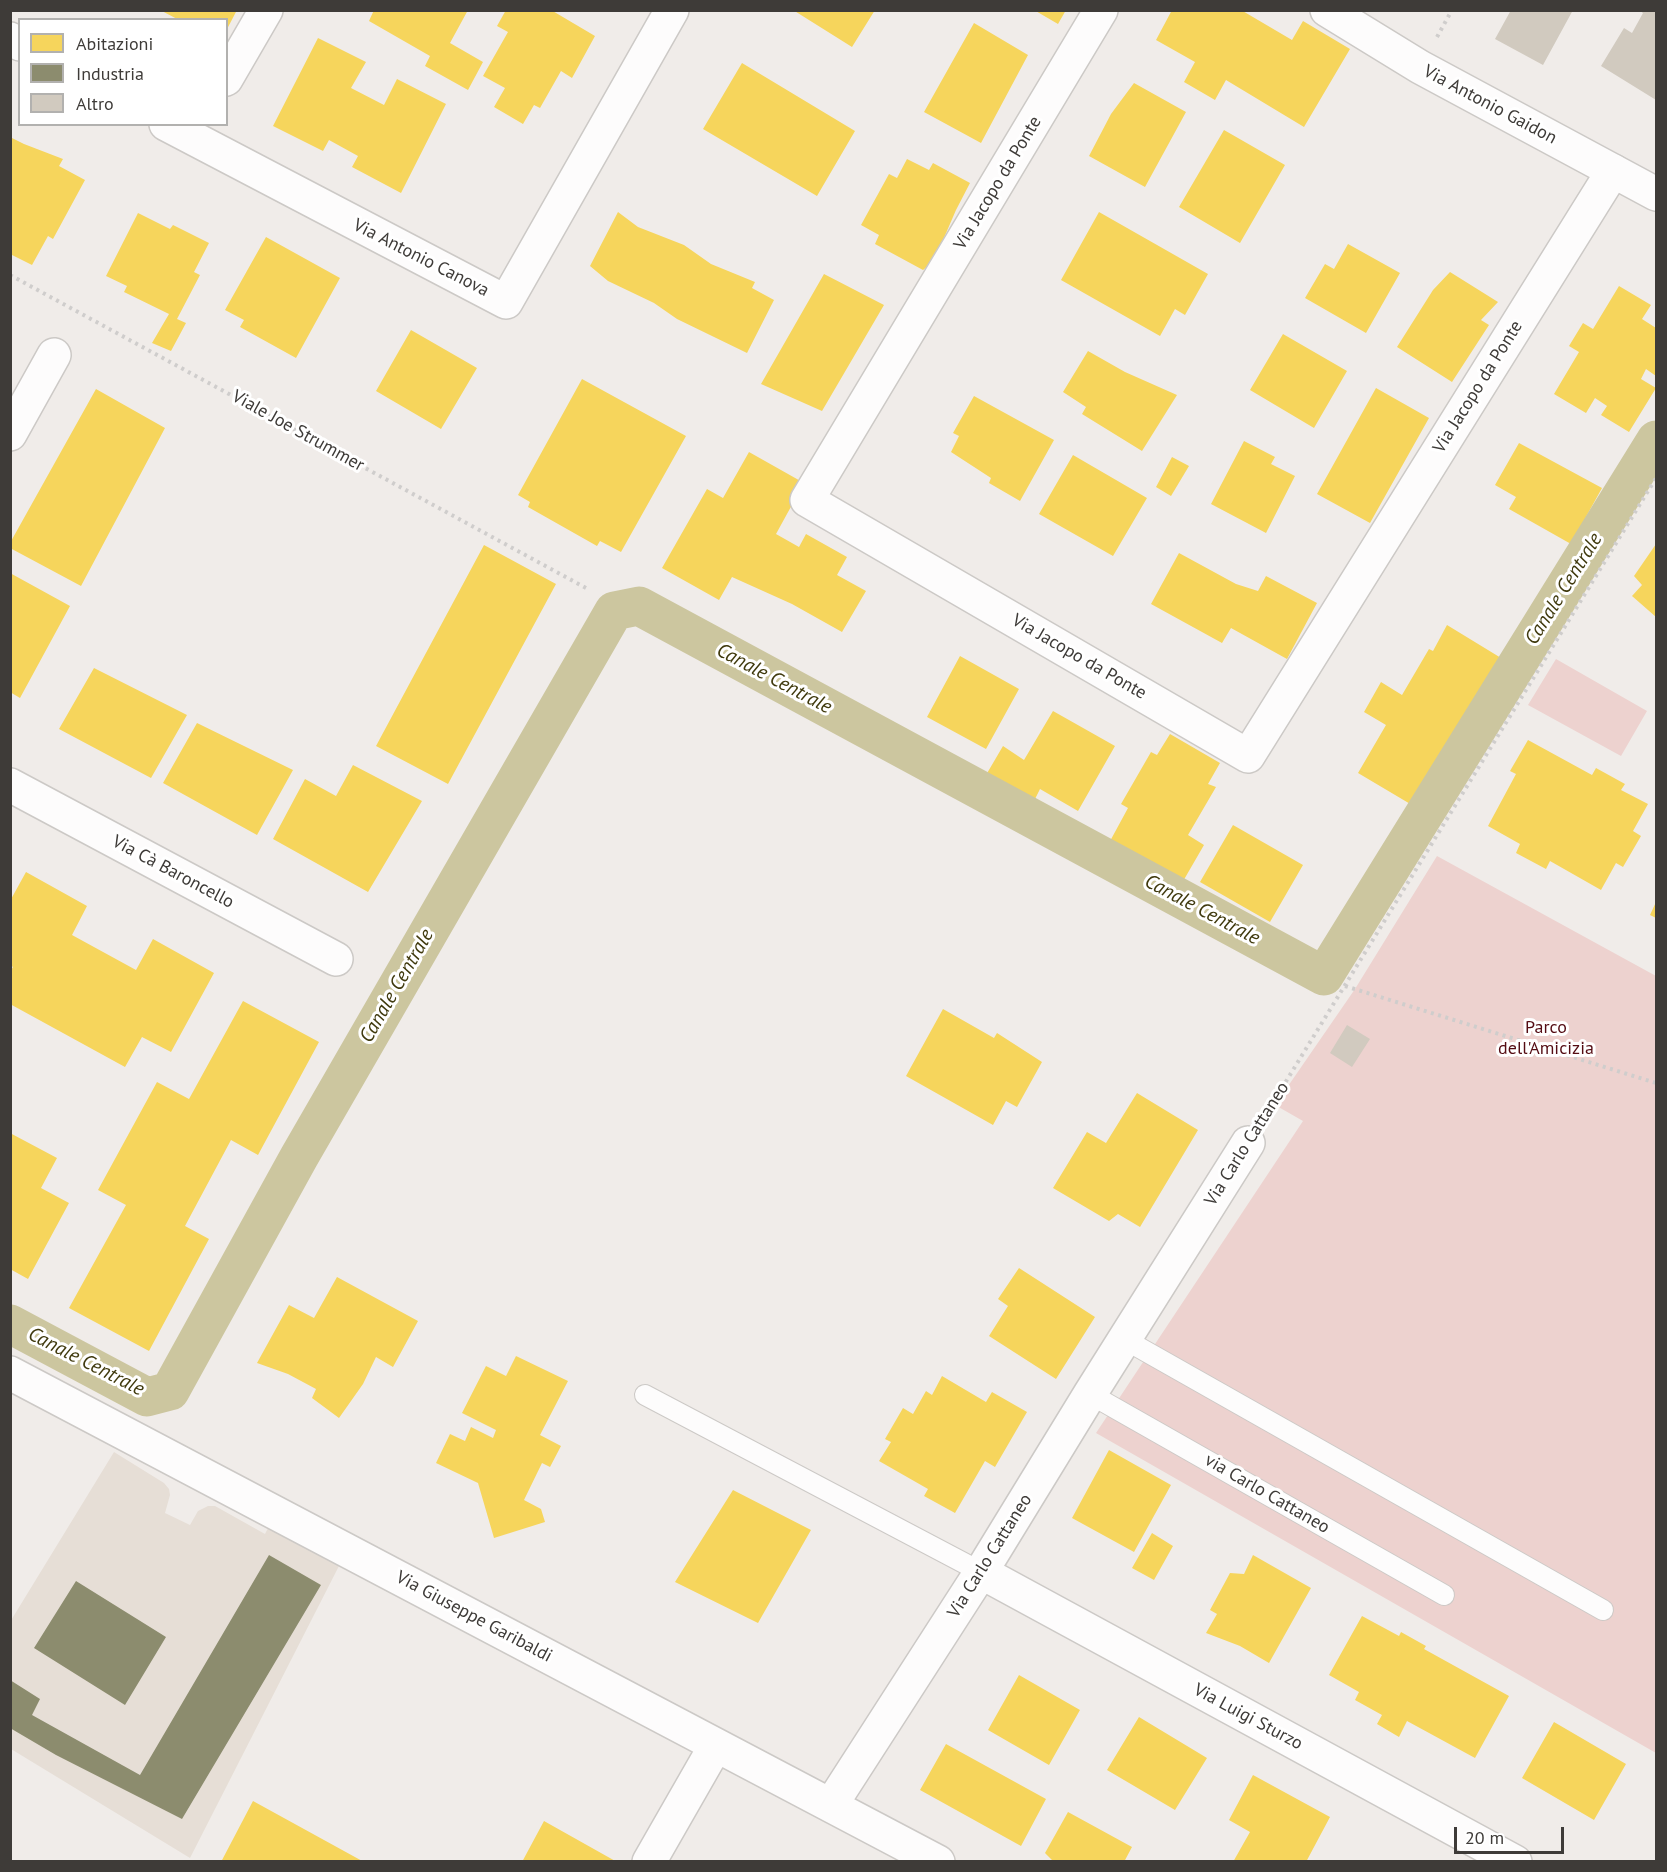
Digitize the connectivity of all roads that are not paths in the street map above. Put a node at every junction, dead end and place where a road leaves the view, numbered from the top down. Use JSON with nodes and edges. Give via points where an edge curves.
{"nodes":[{"id":1,"x":266,"y":10,"type":"edge"},
{"id":2,"x":672,"y":10,"type":"edge"},
{"id":3,"x":1101,"y":10,"type":"edge"},
{"id":4,"x":1327,"y":10,"type":"edge"},
{"id":5,"x":228,"y":76,"type":"edge"},
{"id":6,"x":186,"y":129,"type":"edge"},
{"id":7,"x":1613,"y":171,"type":"junction"},
{"id":8,"x":1656,"y":194,"type":"edge"},
{"id":9,"x":54,"y":355,"type":"dead end"},
{"id":10,"x":10,"y":435,"type":"edge"},
{"id":11,"x":10,"y":785,"type":"edge"},
{"id":12,"x":336,"y":959,"type":"dead end"},
{"id":13,"x":1248,"y":1143,"type":"road end"},
{"id":14,"x":1124,"y":1339,"type":"junction"},
{"id":15,"x":10,"y":1373,"type":"edge"},
{"id":16,"x":1090,"y":1394,"type":"junction"},
{"id":17,"x":645,"y":1395,"type":"dead end"},
{"id":18,"x":981,"y":1572,"type":"junction"},
{"id":19,"x":1444,"y":1595,"type":"dead end"},
{"id":20,"x":1603,"y":1610,"type":"dead end"},
{"id":21,"x":716,"y":1745,"type":"junction"},
{"id":22,"x":831,"y":1805,"type":"junction"},
{"id":23,"x":649,"y":1862,"type":"edge"},
{"id":24,"x":938,"y":1862,"type":"edge"},
{"id":25,"x":1515,"y":1862,"type":"edge"}],
"edges":[{"from":1,"to":5,"type":"street"},
{"from":2,"to":6,"type":"street","name":"Via Antonio Canova","via":[[506,302]]},
{"from":3,"to":7,"type":"street","name":"Via Jacopo da Ponte","via":[[807,500],[1248,756]]},
{"from":4,"to":7,"type":"street","name":"Via Antonio Gaidon","via":[[1420,67]]},
{"from":7,"to":8,"type":"street","name":"Via Antonio Gaidon"},
{"from":9,"to":10,"type":"street"},
{"from":11,"to":12,"type":"street","name":"Via Cà Baroncello"},
{"from":13,"to":14,"type":"street","name":"Via Carlo Cattaneo"},
{"from":14,"to":16,"type":"street","name":"Via Carlo Cattaneo"},
{"from":14,"to":20,"type":"lane"},
{"from":15,"to":21,"type":"street","name":"Via Giuseppe Garibaldi"},
{"from":16,"to":18,"type":"street","name":"Via Carlo Cattaneo"},
{"from":16,"to":19,"type":"lane","name":"via Carlo Cattaneo"},
{"from":17,"to":18,"type":"lane"},
{"from":18,"to":22,"type":"street","name":"Via Carlo Cattaneo"},
{"from":18,"to":25,"type":"street","name":"Via Luigi Sturzo"},
{"from":21,"to":22,"type":"street","name":"Via Giuseppe Garibaldi"},
{"from":21,"to":23,"type":"street"},
{"from":22,"to":24,"type":"street","name":"Via Giuseppe Garibaldi"}]}
